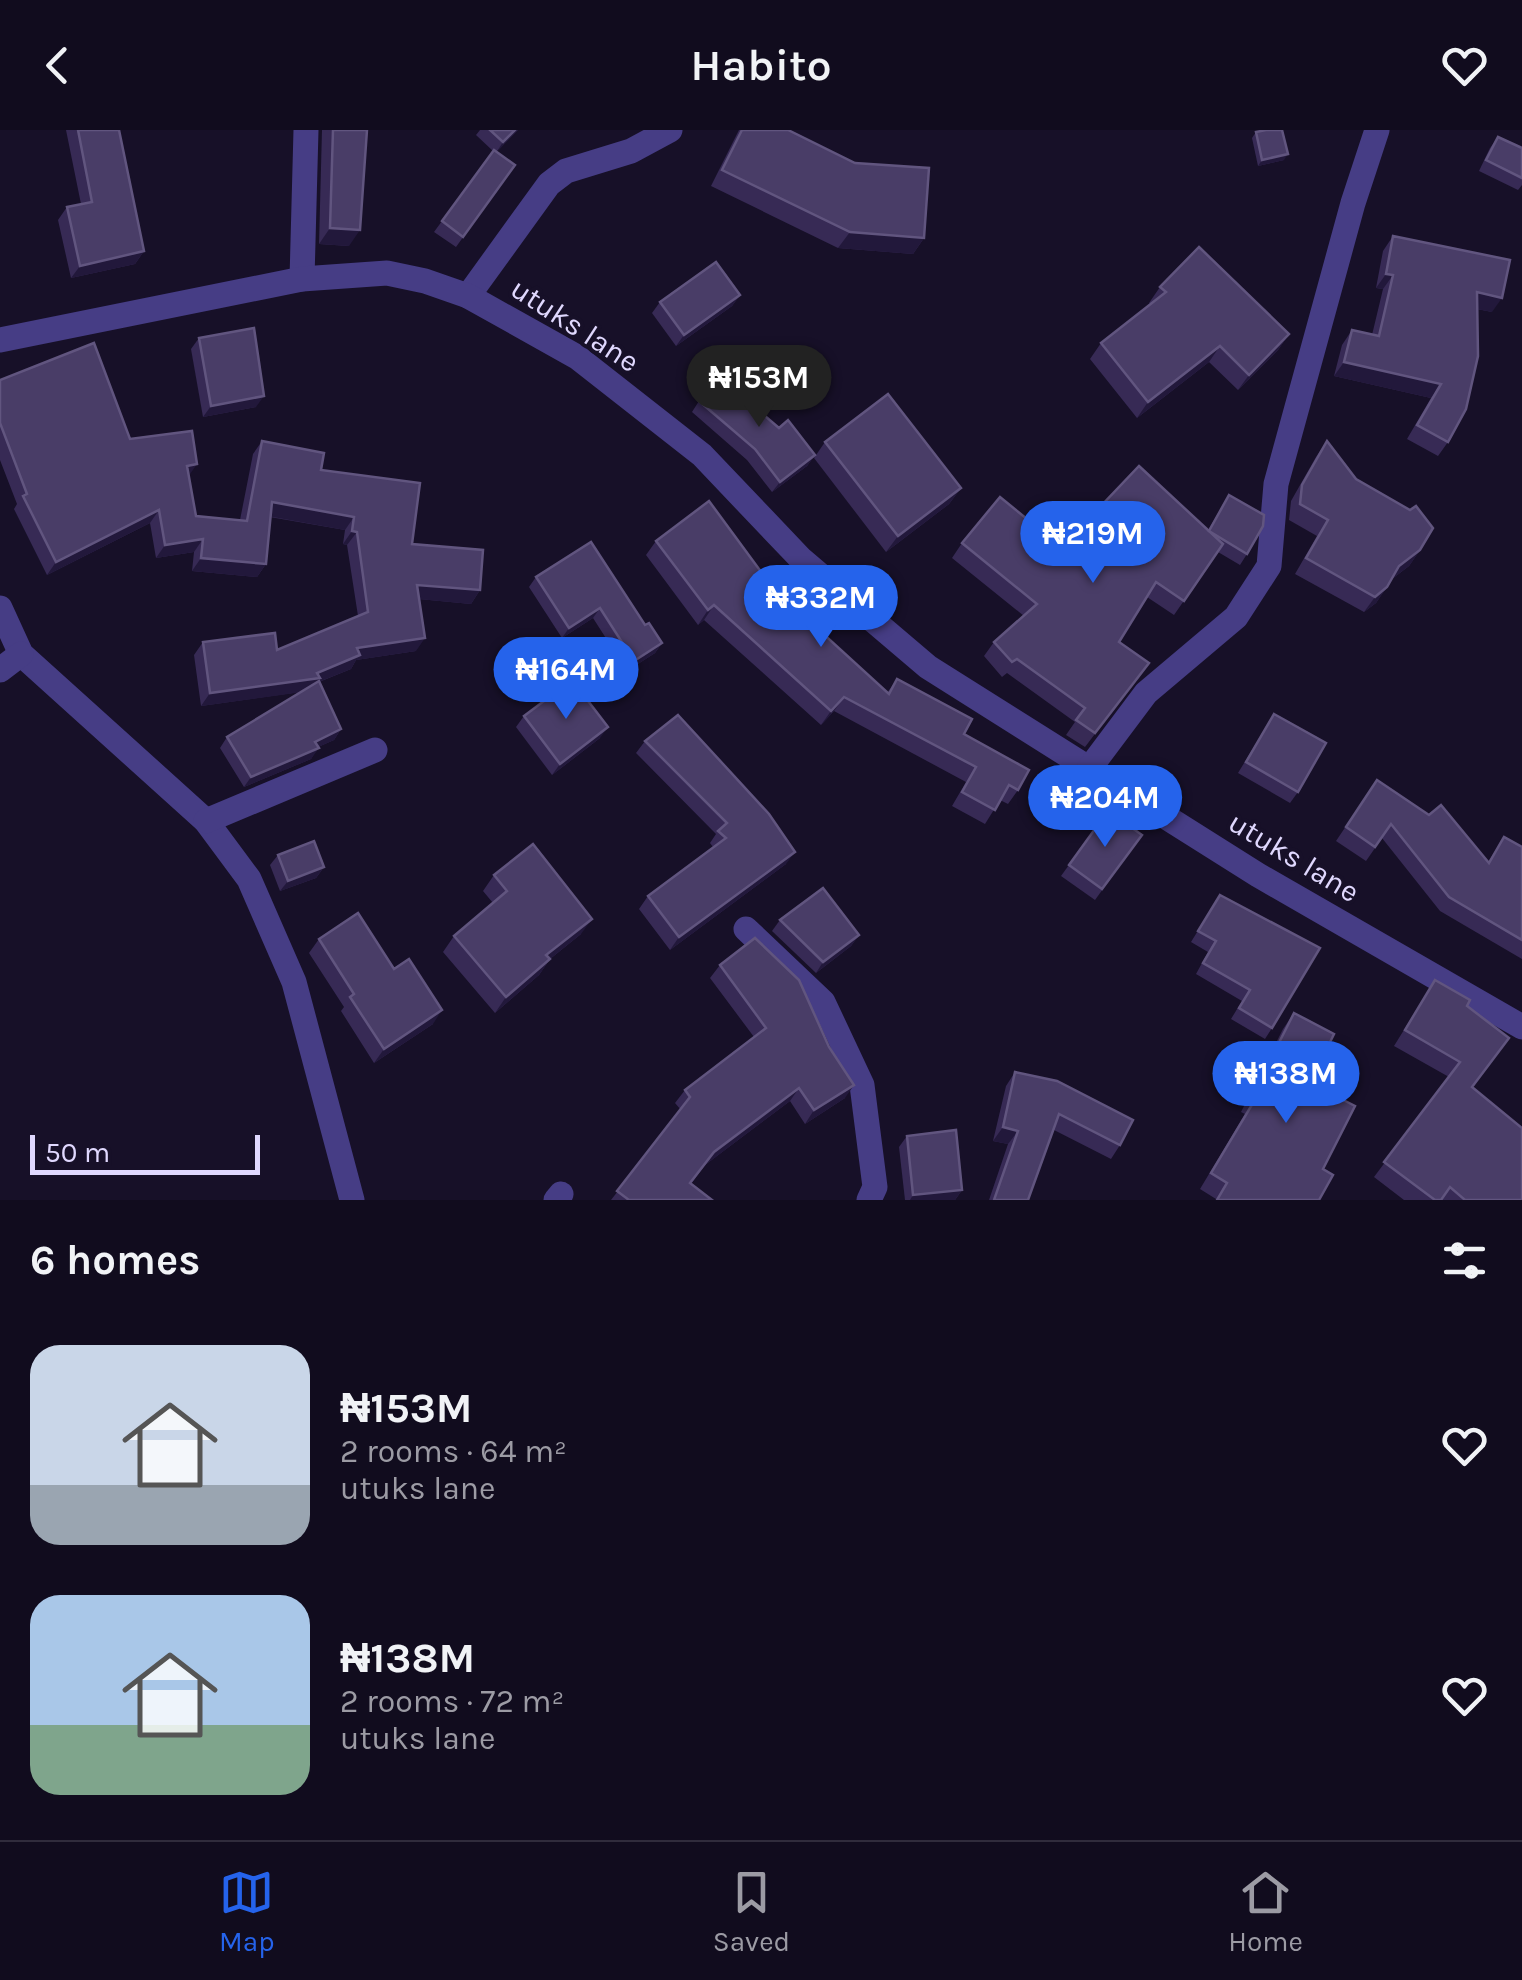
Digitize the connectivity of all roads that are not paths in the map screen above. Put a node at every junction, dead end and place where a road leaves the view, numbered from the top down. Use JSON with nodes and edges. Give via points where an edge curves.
{"nodes":[{"id":1,"x":306,"y":130,"type":"edge"},
{"id":2,"x":670,"y":130,"type":"edge"},
{"id":3,"x":1377,"y":130,"type":"edge"},
{"id":4,"x":302,"y":278,"type":"junction"},
{"id":5,"x":468,"y":296,"type":"junction"},
{"id":6,"x":0,"y":340,"type":"edge"},
{"id":7,"x":0,"y":608,"type":"edge"},
{"id":8,"x":21,"y":654,"type":"junction"},
{"id":9,"x":0,"y":670,"type":"edge"},
{"id":10,"x":375,"y":750,"type":"dead end"},
{"id":11,"x":1090,"y":769,"type":"junction"},
{"id":12,"x":206,"y":821,"type":"junction"},
{"id":13,"x":746,"y":929,"type":"dead end"},
{"id":14,"x":1522,"y":1027,"type":"edge"},
{"id":15,"x":352,"y":1200,"type":"edge"},
{"id":16,"x":869,"y":1200,"type":"edge"}],
"edges":[{"from":1,"to":4,"type":"street"},
{"from":2,"to":5,"type":"street","via":[[549,184]]},
{"from":3,"to":11,"type":"street","via":[[1276,484],[1269,566],[1236,617],[1146,693]]},
{"from":4,"to":5,"type":"street","name":"utuks lane","via":[[388,273]]},
{"from":4,"to":6,"type":"street","name":"utuks lane"},
{"from":5,"to":11,"type":"street","name":"utuks lane","via":[[577,357],[702,455],[800,560],[928,667]]},
{"from":7,"to":8,"type":"street"},
{"from":8,"to":9,"type":"street"},
{"from":8,"to":12,"type":"street"},
{"from":10,"to":12,"type":"street"},
{"from":11,"to":14,"type":"street","name":"utuks lane","via":[[1258,876]]},
{"from":12,"to":15,"type":"street","via":[[248,878],[294,982]]},
{"from":13,"to":16,"type":"street","via":[[823,1002],[862,1085],[875,1187]]}]}
